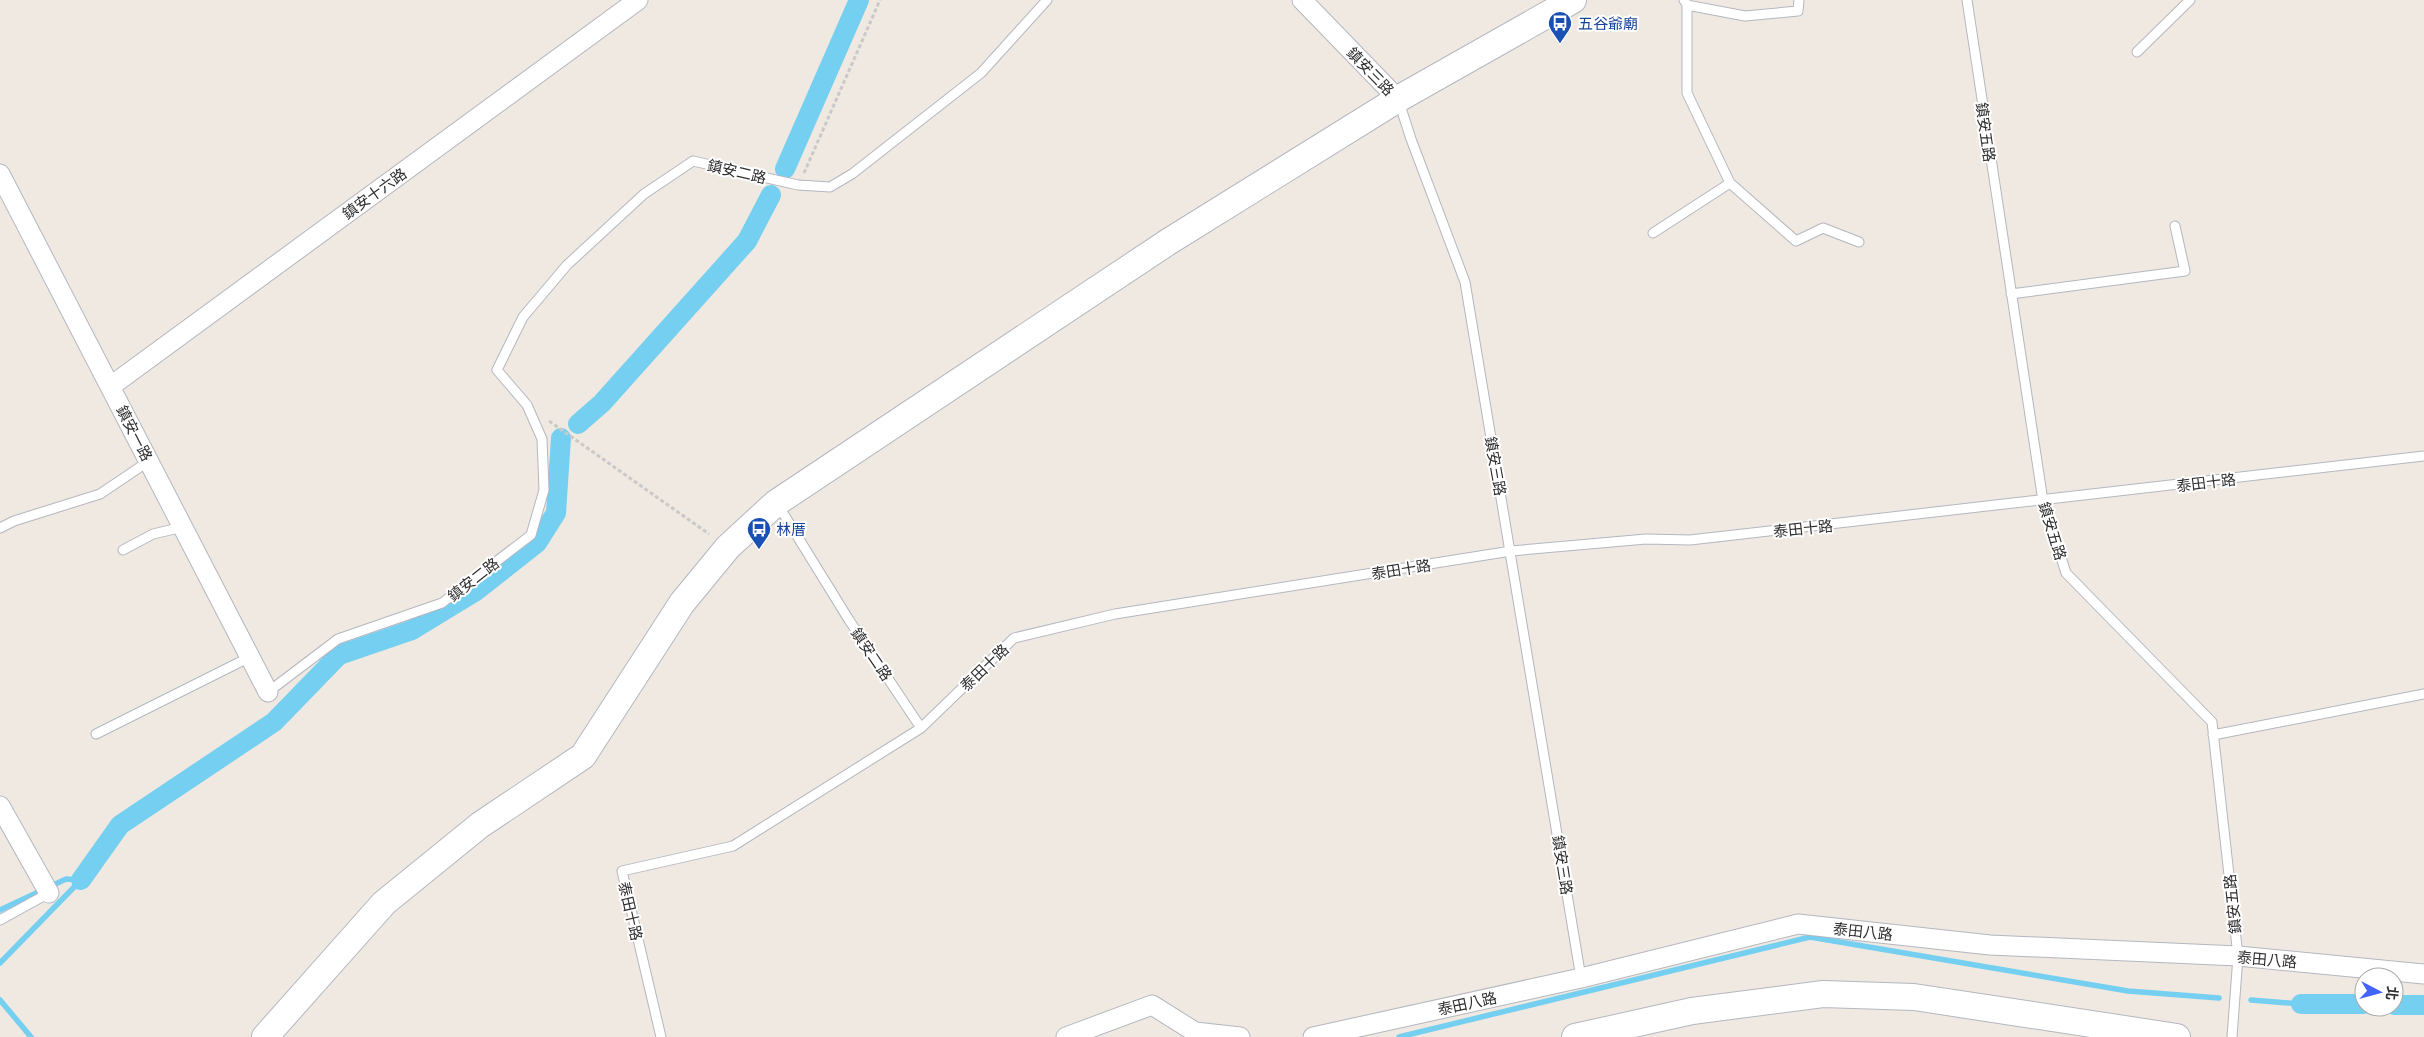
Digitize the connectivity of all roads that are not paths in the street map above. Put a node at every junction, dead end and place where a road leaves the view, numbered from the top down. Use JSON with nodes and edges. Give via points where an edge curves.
{"nodes":[{"id":1,"x":638,"y":0,"type":"edge"},
{"id":2,"x":1047,"y":0,"type":"edge"},
{"id":3,"x":1302,"y":0,"type":"edge"},
{"id":4,"x":1573,"y":0,"type":"edge"},
{"id":5,"x":1800,"y":0,"type":"edge"},
{"id":6,"x":1967,"y":0,"type":"edge"},
{"id":7,"x":2176,"y":0,"type":"edge"},
{"id":8,"x":2190,"y":0,"type":"edge"},
{"id":9,"x":1686,"y":3,"type":"edge"},
{"id":10,"x":2180,"y":9,"type":"junction"},
{"id":11,"x":2137,"y":52,"type":"dead end"},
{"id":12,"x":1398,"y":99,"type":"junction"},
{"id":13,"x":0,"y":174,"type":"edge"},
{"id":14,"x":1730,"y":184,"type":"junction"},
{"id":15,"x":2175,"y":226,"type":"dead end"},
{"id":16,"x":1653,"y":233,"type":"dead end"},
{"id":17,"x":1859,"y":242,"type":"dead end"},
{"id":18,"x":2011,"y":294,"type":"junction"},
{"id":19,"x":111,"y":386,"type":"junction"},
{"id":20,"x":2424,"y":456,"type":"edge"},
{"id":21,"x":149,"y":461,"type":"junction"},
{"id":22,"x":2043,"y":501,"type":"junction"},
{"id":23,"x":776,"y":503,"type":"junction"},
{"id":24,"x":183,"y":526,"type":"junction"},
{"id":25,"x":0,"y":528,"type":"edge"},
{"id":26,"x":123,"y":550,"type":"dead end"},
{"id":27,"x":1511,"y":551,"type":"junction"},
{"id":28,"x":250,"y":657,"type":"junction"},
{"id":29,"x":268,"y":692,"type":"joint"},
{"id":30,"x":2424,"y":694,"type":"edge"},
{"id":31,"x":921,"y":728,"type":"junction"},
{"id":32,"x":96,"y":734,"type":"dead end"},
{"id":33,"x":2213,"y":735,"type":"junction"},
{"id":34,"x":0,"y":806,"type":"edge"},
{"id":35,"x":48,"y":893,"type":"joint"},
{"id":36,"x":0,"y":920,"type":"edge"},
{"id":37,"x":2238,"y":956,"type":"junction"},
{"id":38,"x":2424,"y":974,"type":"edge"},
{"id":39,"x":1581,"y":978,"type":"junction"},
{"id":40,"x":264,"y":1037,"type":"edge"},
{"id":41,"x":661,"y":1037,"type":"edge"},
{"id":42,"x":1066,"y":1037,"type":"edge"},
{"id":43,"x":1240,"y":1037,"type":"edge"},
{"id":44,"x":1313,"y":1037,"type":"edge"},
{"id":45,"x":1575,"y":1037,"type":"edge"},
{"id":46,"x":2177,"y":1037,"type":"edge"},
{"id":47,"x":2232,"y":1037,"type":"edge"}],
"edges":[{"from":1,"to":19,"type":"street","name":"鎮安十六路"},
{"from":2,"to":29,"type":"lane","name":"鎮安二路","via":[[981,73],[852,174],[830,187],[798,185],[693,161],[644,194],[566,265],[523,317],[497,370],[527,405],[542,439],[544,490],[530,535],[442,603],[338,639]]},
{"from":3,"to":12,"type":"street","name":"鎮安三路"},
{"from":4,"to":12,"type":"street"},
{"from":5,"to":9,"type":"lane","via":[[1798,11],[1745,16]]},
{"from":6,"to":18,"type":"lane","name":"鎮安五路"},
{"from":7,"to":10,"type":"lane"},
{"from":8,"to":10,"type":"lane"},
{"from":9,"to":14,"type":"lane","via":[[1687,93]]},
{"from":10,"to":11,"type":"lane"},
{"from":12,"to":23,"type":"street","via":[[1168,242]]},
{"from":12,"to":27,"type":"lane","name":"鎮安三路","via":[[1465,282]]},
{"from":13,"to":19,"type":"street","name":"鎮安一路"},
{"from":14,"to":16,"type":"lane"},
{"from":14,"to":17,"type":"lane","via":[[1796,240],[1823,228]]},
{"from":15,"to":18,"type":"lane","via":[[2185,271]]},
{"from":18,"to":22,"type":"lane","name":"鎮安五路"},
{"from":19,"to":21,"type":"street","name":"鎮安一路"},
{"from":20,"to":22,"type":"lane","name":"泰田十路"},
{"from":21,"to":24,"type":"street","name":"鎮安一路"},
{"from":21,"to":25,"type":"lane","via":[[100,494]]},
{"from":22,"to":27,"type":"lane","name":"泰田十路","via":[[1690,540],[1646,539]]},
{"from":22,"to":33,"type":"lane","name":"鎮安五路","via":[[2066,573],[2212,722]]},
{"from":23,"to":31,"type":"lane","name":"鎮安二路"},
{"from":23,"to":40,"type":"street","via":[[728,547],[682,603],[583,756],[480,825],[384,903]]},
{"from":24,"to":26,"type":"lane","via":[[153,534]]},
{"from":24,"to":28,"type":"street","name":"鎮安一路"},
{"from":27,"to":31,"type":"lane","name":"泰田十路","via":[[1115,614],[1014,638]]},
{"from":27,"to":39,"type":"lane","name":"鎮安三路"},
{"from":28,"to":29,"type":"street","name":"鎮安一路"},
{"from":28,"to":32,"type":"lane"},
{"from":30,"to":33,"type":"lane"},
{"from":31,"to":41,"type":"lane","name":"泰田十路","via":[[733,846],[622,871]]},
{"from":33,"to":37,"type":"lane","name":"鎮安五路"},
{"from":34,"to":35,"type":"street"},
{"from":35,"to":36,"type":"lane"},
{"from":37,"to":38,"type":"street","name":"泰田八路"},
{"from":37,"to":39,"type":"street","name":"泰田八路","via":[[1990,945],[1798,924]]},
{"from":37,"to":47,"type":"lane","name":"鎮安五路"},
{"from":39,"to":44,"type":"street","name":"泰田八路"},
{"from":42,"to":43,"type":"street","via":[[1152,1006],[1195,1032]]},
{"from":45,"to":46,"type":"street","via":[[1692,1012],[1823,994],[1914,997]]}]}
